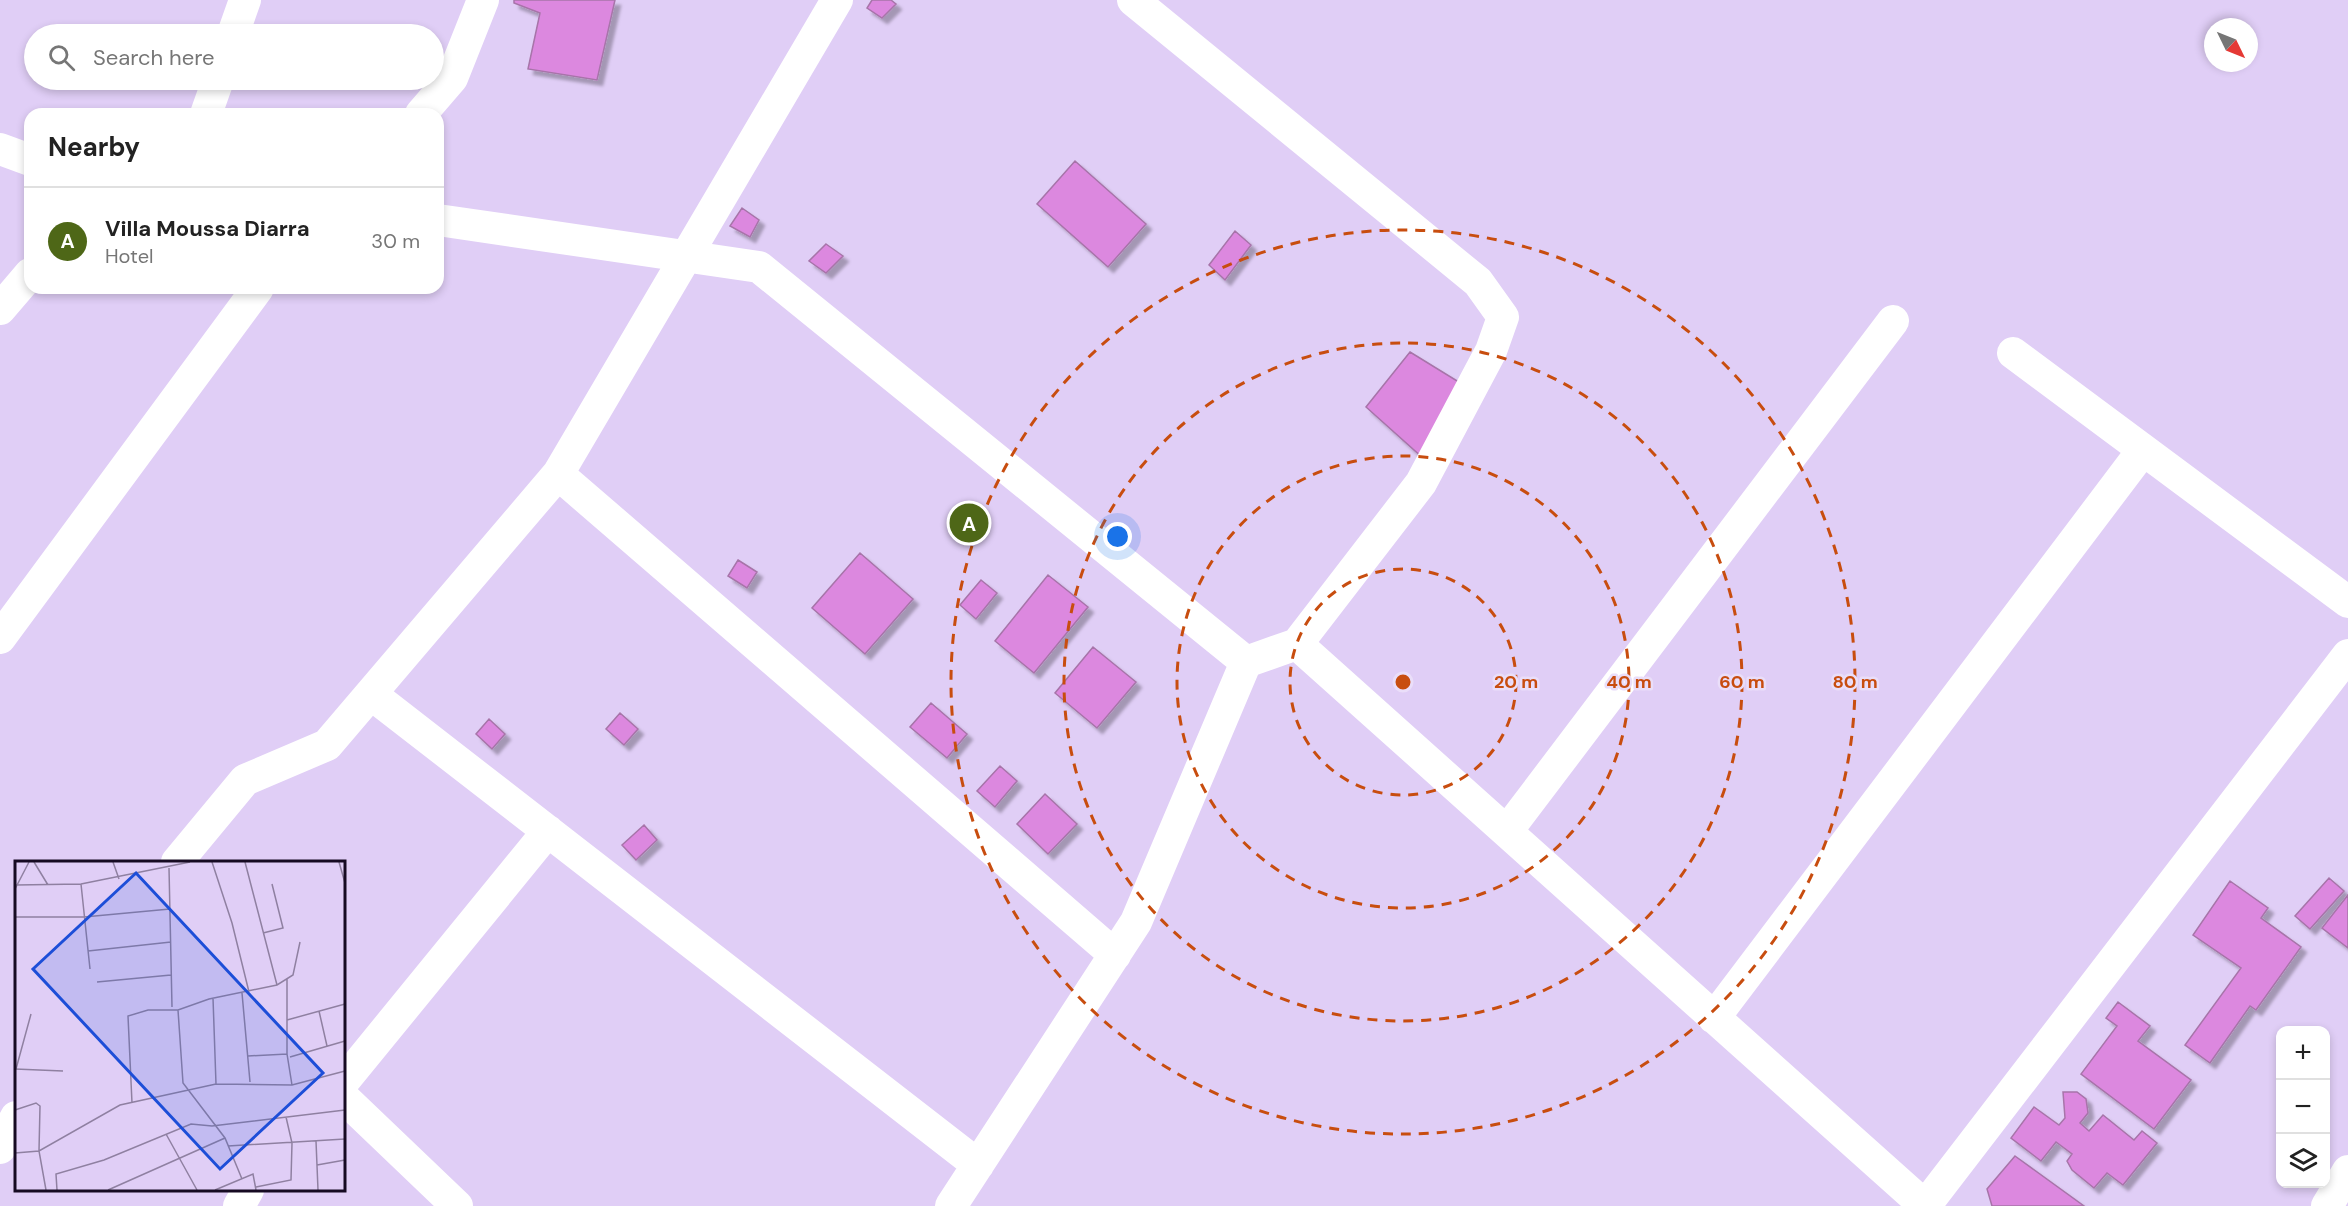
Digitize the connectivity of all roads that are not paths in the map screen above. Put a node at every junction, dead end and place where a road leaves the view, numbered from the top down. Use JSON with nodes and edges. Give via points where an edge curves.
{"nodes":[{"id":1,"x":245,"y":0,"type":"edge"},
{"id":2,"x":483,"y":0,"type":"edge"},
{"id":3,"x":837,"y":0,"type":"edge"},
{"id":4,"x":1133,"y":0,"type":"edge"},
{"id":5,"x":237,"y":24,"type":"edge"},
{"id":6,"x":444,"y":87,"type":"edge"},
{"id":7,"x":214,"y":90,"type":"edge"},
{"id":8,"x":442,"y":90,"type":"edge"},
{"id":9,"x":208,"y":108,"type":"edge"},
{"id":10,"x":426,"y":108,"type":"edge"},
{"id":11,"x":0,"y":149,"type":"edge"},
{"id":12,"x":24,"y":158,"type":"edge"},
{"id":13,"x":444,"y":221,"type":"edge"},
{"id":14,"x":685,"y":257,"type":"junction"},
{"id":15,"x":24,"y":281,"type":"edge"},
{"id":16,"x":254,"y":294,"type":"edge"},
{"id":17,"x":0,"y":309,"type":"edge"},
{"id":18,"x":1893,"y":321,"type":"dead end"},
{"id":19,"x":2013,"y":354,"type":"dead end"},
{"id":20,"x":2143,"y":450,"type":"junction"},
{"id":21,"x":558,"y":474,"type":"junction"},
{"id":22,"x":2348,"y":602,"type":"edge"},
{"id":23,"x":0,"y":638,"type":"edge"},
{"id":24,"x":1297,"y":644,"type":"junction"},
{"id":25,"x":2348,"y":655,"type":"edge"},
{"id":26,"x":1246,"y":662,"type":"junction"},
{"id":27,"x":371,"y":693,"type":"junction"},
{"id":28,"x":548,"y":831,"type":"junction"},
{"id":29,"x":1506,"y":831,"type":"junction"},
{"id":30,"x":178,"y":861,"type":"edge"},
{"id":31,"x":1115,"y":954,"type":"junction"},
{"id":32,"x":1714,"y":1018,"type":"junction"},
{"id":33,"x":345,"y":1080,"type":"edge"},
{"id":34,"x":345,"y":1099,"type":"edge"},
{"id":35,"x":15,"y":1119,"type":"edge"},
{"id":36,"x":0,"y":1148,"type":"edge"},
{"id":37,"x":978,"y":1165,"type":"junction"},
{"id":38,"x":2348,"y":1171,"type":"edge"},
{"id":39,"x":247,"y":1191,"type":"edge"},
{"id":40,"x":239,"y":1206,"type":"edge"},
{"id":41,"x":457,"y":1206,"type":"edge"},
{"id":42,"x":951,"y":1206,"type":"edge"},
{"id":43,"x":1925,"y":1206,"type":"edge"},
{"id":44,"x":2327,"y":1206,"type":"edge"}],
"edges":[{"from":1,"to":5,"type":"street"},
{"from":2,"to":6,"type":"street","via":[[452,78]]},
{"from":3,"to":14,"type":"street"},
{"from":4,"to":24,"type":"street","via":[[1478,282],[1503,317],[1491,351],[1420,483]]},
{"from":7,"to":9,"type":"street"},
{"from":8,"to":10,"type":"street"},
{"from":11,"to":12,"type":"street"},
{"from":13,"to":14,"type":"street"},
{"from":14,"to":21,"type":"street"},
{"from":14,"to":26,"type":"street","via":[[759,267]]},
{"from":15,"to":17,"type":"street"},
{"from":16,"to":23,"type":"street"},
{"from":18,"to":29,"type":"street"},
{"from":19,"to":20,"type":"street"},
{"from":20,"to":22,"type":"street"},
{"from":20,"to":32,"type":"street"},
{"from":21,"to":27,"type":"street"},
{"from":21,"to":31,"type":"street"},
{"from":24,"to":26,"type":"street"},
{"from":24,"to":29,"type":"street"},
{"from":25,"to":43,"type":"street"},
{"from":26,"to":31,"type":"street","via":[[1136,922]]},
{"from":27,"to":28,"type":"street"},
{"from":27,"to":30,"type":"street","via":[[327,745],[245,780]]},
{"from":28,"to":33,"type":"street"},
{"from":28,"to":37,"type":"street"},
{"from":29,"to":32,"type":"street"},
{"from":31,"to":37,"type":"street"},
{"from":32,"to":43,"type":"street"},
{"from":34,"to":41,"type":"street"},
{"from":35,"to":36,"type":"street"},
{"from":37,"to":42,"type":"street"},
{"from":38,"to":44,"type":"street"},
{"from":39,"to":40,"type":"street"}]}
